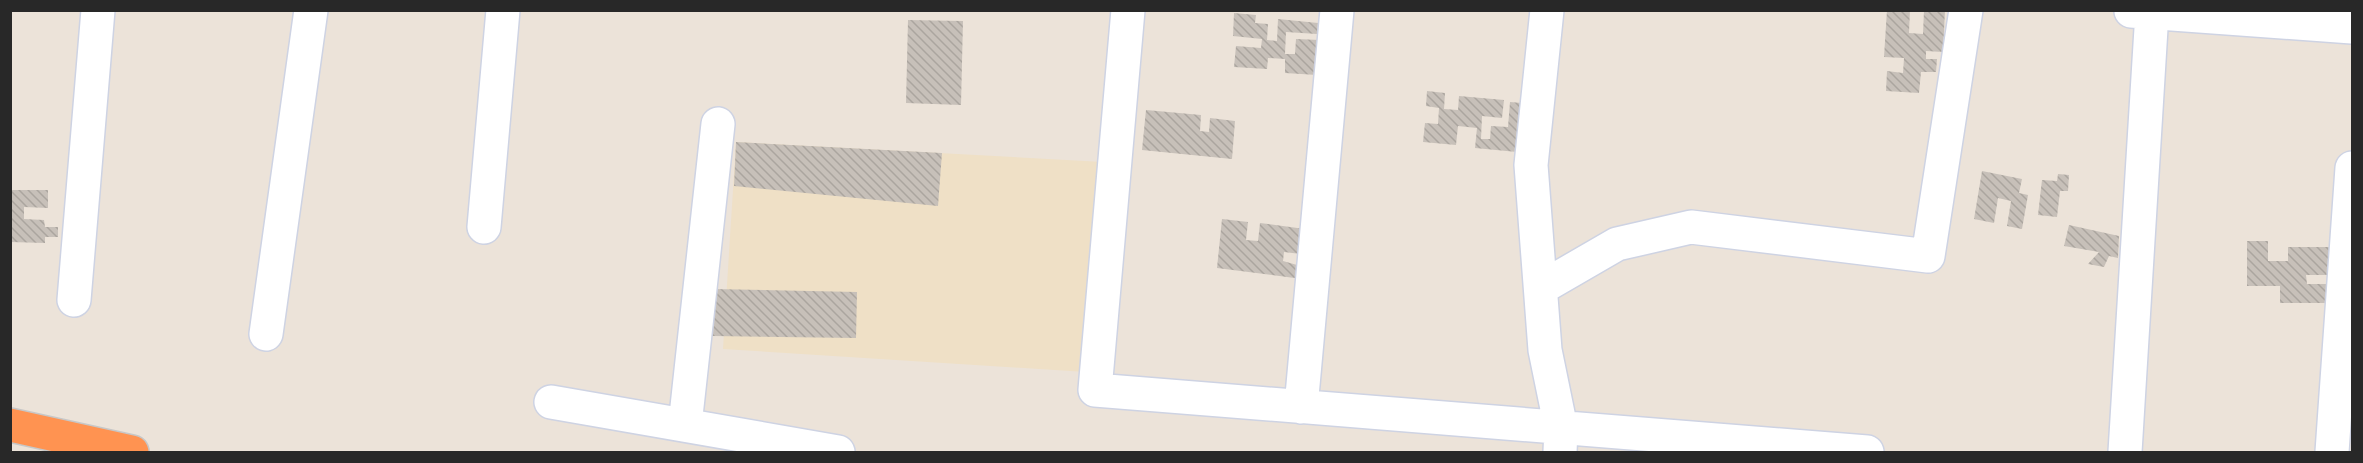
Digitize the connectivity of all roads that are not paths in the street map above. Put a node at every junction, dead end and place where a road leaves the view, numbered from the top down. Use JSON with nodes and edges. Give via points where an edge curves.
{"nodes":[{"id":1,"x":98,"y":10,"type":"edge"},
{"id":2,"x":311,"y":10,"type":"edge"},
{"id":3,"x":503,"y":10,"type":"edge"},
{"id":4,"x":1128,"y":10,"type":"edge"},
{"id":5,"x":1337,"y":10,"type":"edge"},
{"id":6,"x":1548,"y":10,"type":"edge"},
{"id":7,"x":1966,"y":10,"type":"edge"},
{"id":8,"x":2141,"y":11,"type":"edge"},
{"id":9,"x":2352,"y":27,"type":"edge"},
{"id":10,"x":718,"y":124,"type":"dead end"},
{"id":11,"x":2352,"y":168,"type":"edge"},
{"id":12,"x":484,"y":227,"type":"dead end"},
{"id":13,"x":1541,"y":288,"type":"junction"},
{"id":14,"x":74,"y":300,"type":"dead end"},
{"id":15,"x":266,"y":334,"type":"dead end"},
{"id":16,"x":551,"y":402,"type":"dead end"},
{"id":17,"x":1301,"y":407,"type":"junction"},
{"id":18,"x":10,"y":425,"type":"edge"},
{"id":19,"x":685,"y":425,"type":"junction"},
{"id":20,"x":2339,"y":438,"type":"edge"},
{"id":21,"x":1560,"y":440,"type":"edge"},
{"id":22,"x":132,"y":453,"type":"edge"},
{"id":23,"x":838,"y":453,"type":"edge"},
{"id":24,"x":1867,"y":453,"type":"edge"},
{"id":25,"x":2125,"y":453,"type":"edge"}],
"edges":[{"from":1,"to":14,"type":"street"},
{"from":2,"to":15,"type":"street"},
{"from":3,"to":12,"type":"street"},
{"from":4,"to":17,"type":"street","via":[[1095,390]]},
{"from":5,"to":17,"type":"street"},
{"from":6,"to":13,"type":"street","via":[[1531,165]]},
{"from":7,"to":13,"type":"street","via":[[1928,256],[1691,227],[1617,244]]},
{"from":8,"to":9,"type":"street"},
{"from":8,"to":25,"type":"street"},
{"from":10,"to":19,"type":"street"},
{"from":11,"to":20,"type":"street"},
{"from":13,"to":21,"type":"street","via":[[1545,350]]},
{"from":16,"to":19,"type":"street"},
{"from":17,"to":21,"type":"street"},
{"from":18,"to":22,"type":"highway"},
{"from":19,"to":23,"type":"street"},
{"from":21,"to":24,"type":"street"}]}
